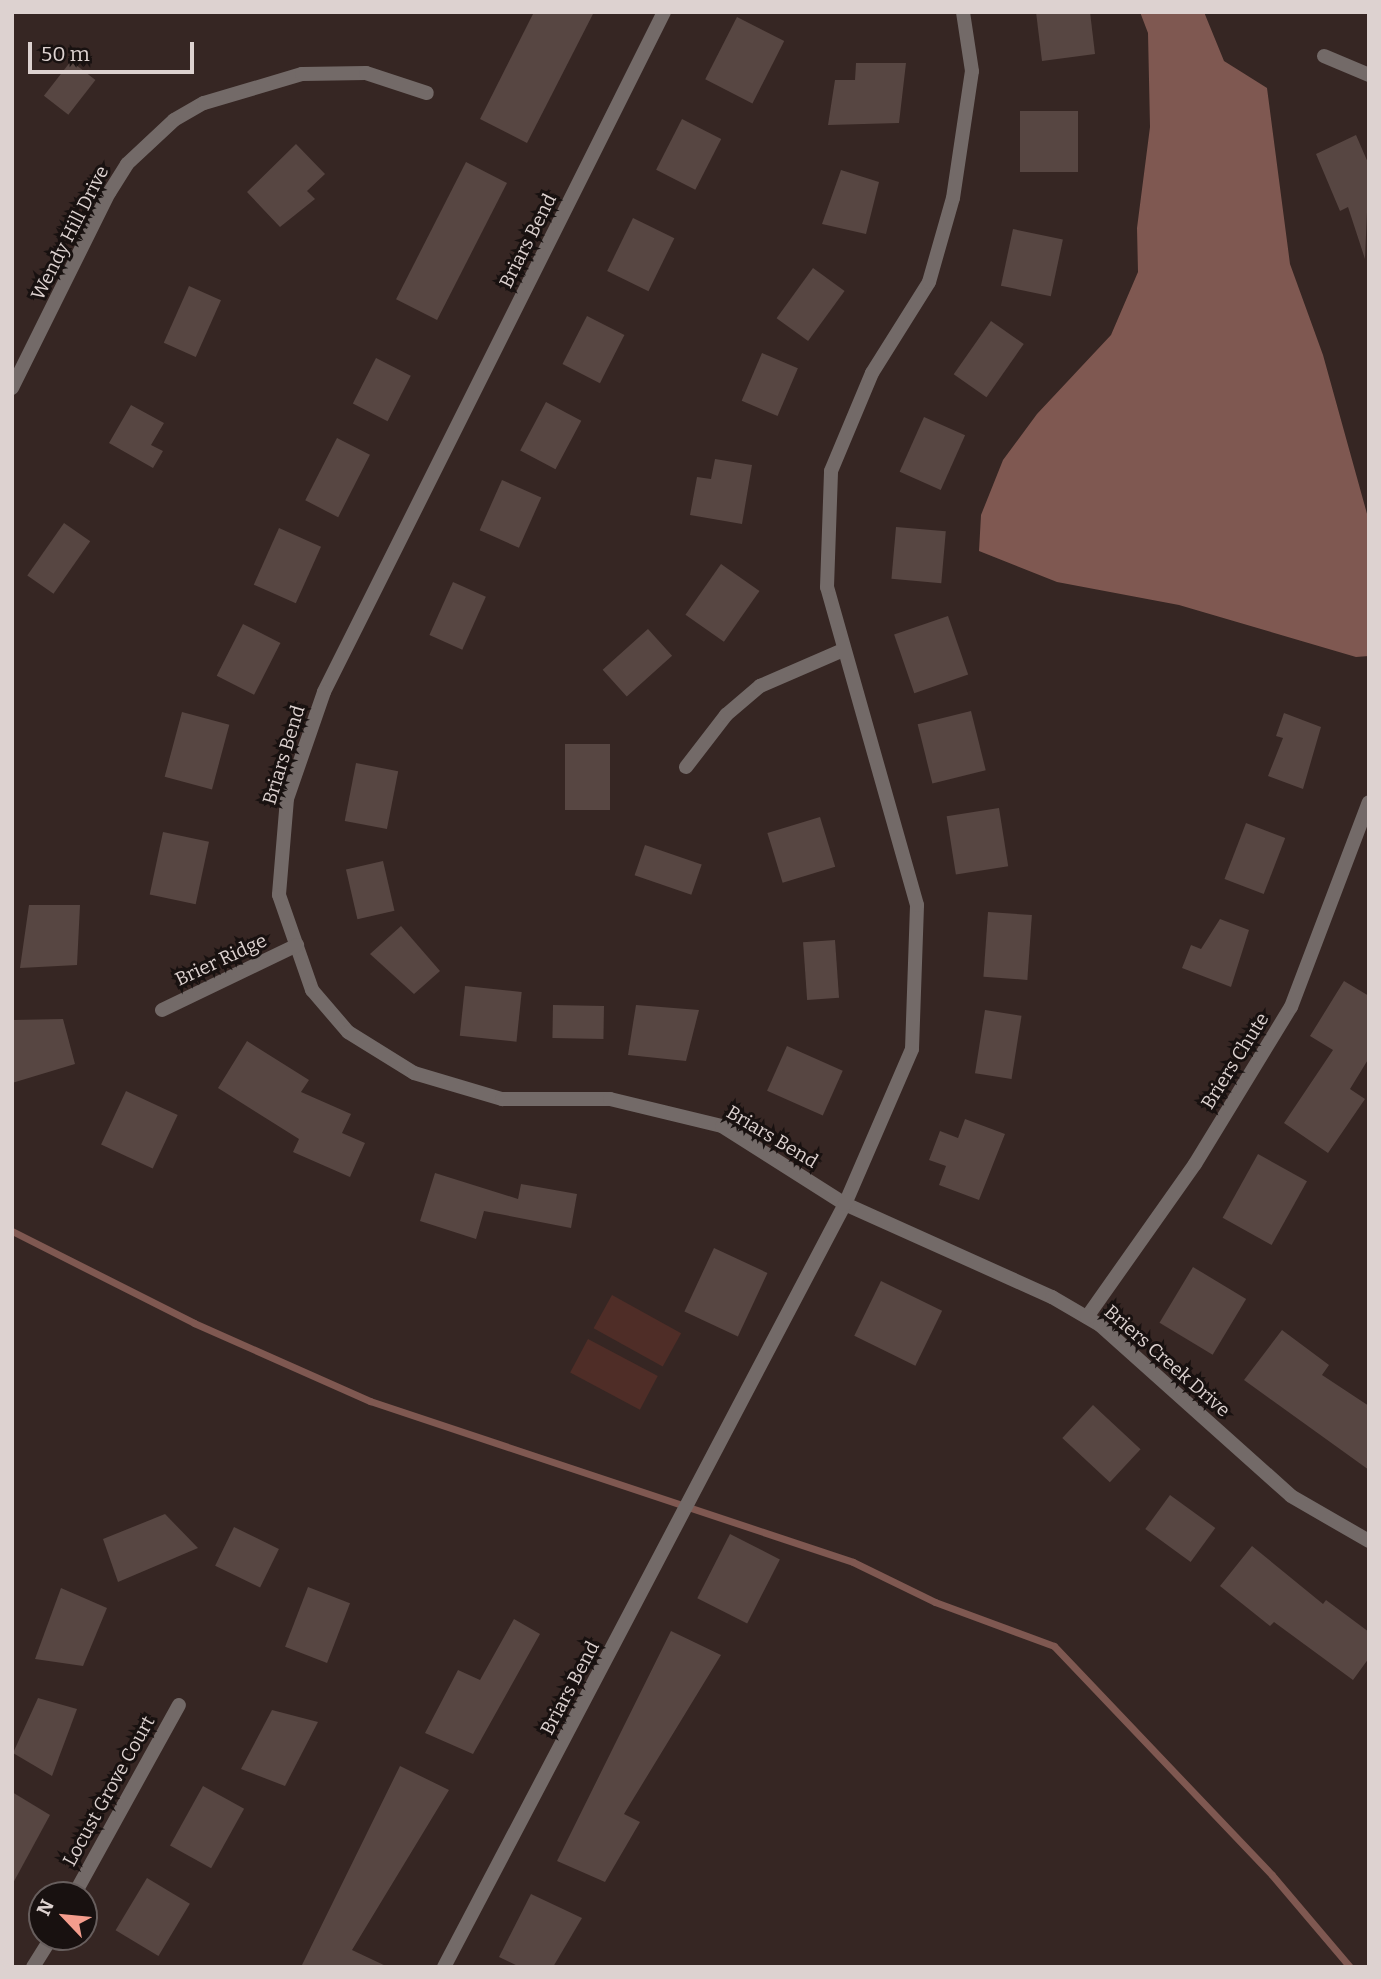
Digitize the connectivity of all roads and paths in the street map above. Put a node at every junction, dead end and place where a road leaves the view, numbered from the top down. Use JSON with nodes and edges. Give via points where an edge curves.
{"nodes":[{"id":1,"x":664,"y":12,"type":"edge"},
{"id":2,"x":963,"y":12,"type":"edge"},
{"id":3,"x":1324,"y":56,"type":"dead end"},
{"id":4,"x":1369,"y":75,"type":"edge"},
{"id":5,"x":427,"y":93,"type":"dead end"},
{"id":6,"x":12,"y":388,"type":"edge"},
{"id":7,"x":844,"y":650,"type":"junction"},
{"id":8,"x":686,"y":767,"type":"dead end"},
{"id":9,"x":1369,"y":802,"type":"edge"},
{"id":10,"x":297,"y":945,"type":"junction"},
{"id":11,"x":162,"y":1010,"type":"dead end"},
{"id":12,"x":845,"y":1204,"type":"junction"},
{"id":13,"x":1087,"y":1317,"type":"junction"},
{"id":14,"x":1369,"y":1541,"type":"edge"},
{"id":15,"x":178,"y":1705,"type":"dead end"},
{"id":16,"x":82,"y":1881,"type":"edge"},
{"id":17,"x":43,"y":1951,"type":"edge"},
{"id":18,"x":33,"y":1967,"type":"edge"},
{"id":19,"x":444,"y":1967,"type":"edge"}],
"edges":[{"from":1,"to":10,"type":"street","name":"Briars Bend","via":[[324,692],[286,799],[279,895]]},
{"from":2,"to":7,"type":"street","name":"Briars Bend","via":[[972,71],[953,198],[929,282],[872,373],[831,471],[827,587]]},
{"from":3,"to":4,"type":"street"},
{"from":5,"to":6,"type":"street","name":"Wendy Hill Drive","via":[[366,74],[302,74],[204,103],[174,120],[141,149],[109,193]]},
{"from":7,"to":8,"type":"street","via":[[760,686],[726,715]]},
{"from":7,"to":12,"type":"street","name":"Briars Bend","via":[[917,905],[912,1049]]},
{"from":9,"to":13,"type":"street","name":"Briers Chute","via":[[1292,1007],[1195,1164]]},
{"from":10,"to":11,"type":"street","name":"Brier Ridge"},
{"from":10,"to":12,"type":"street","name":"Briars Bend","via":[[312,990],[348,1032],[414,1073],[502,1099],[610,1099],[722,1126]]},
{"from":12,"to":13,"type":"street","name":"Briers Creek Drive","via":[[963,1253]]},
{"from":12,"to":19,"type":"street","name":"Briars Bend"},
{"from":13,"to":14,"type":"street","name":"Briers Creek Drive","via":[[1291,1496]]},
{"from":15,"to":16,"type":"street","name":"Locust Grove Court"},
{"from":17,"to":18,"type":"street"}]}
